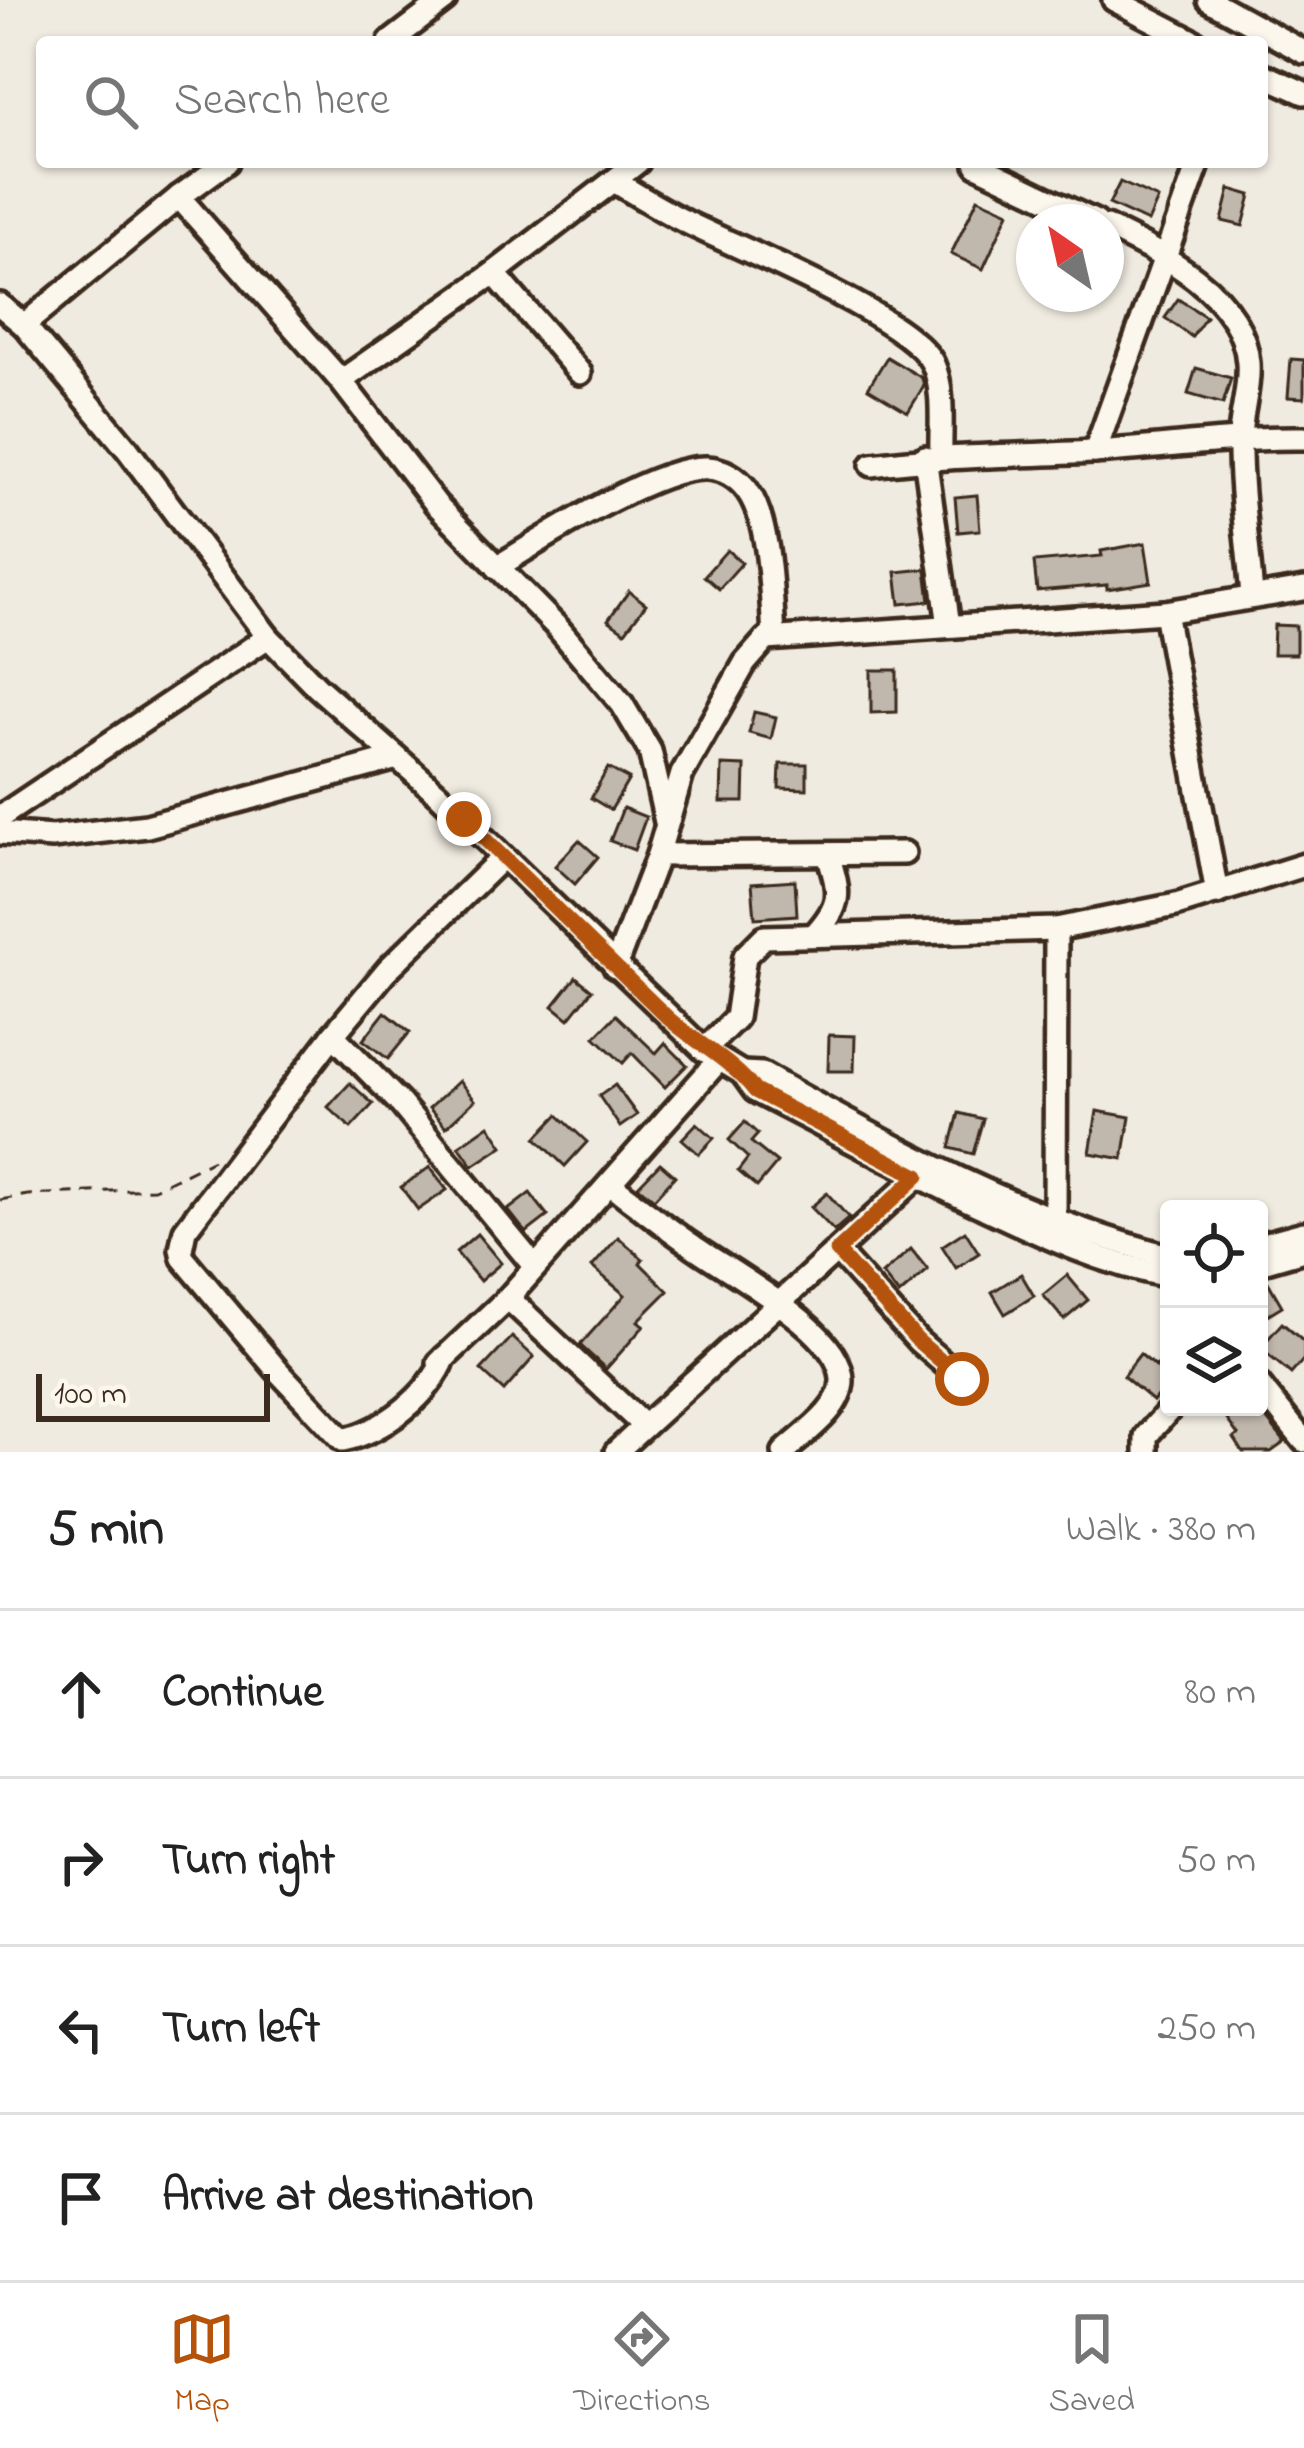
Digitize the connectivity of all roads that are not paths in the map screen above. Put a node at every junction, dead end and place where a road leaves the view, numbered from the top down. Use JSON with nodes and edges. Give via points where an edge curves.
{"nodes":[{"id":1,"x":445,"y":0,"type":"edge"},
{"id":2,"x":1114,"y":0,"type":"edge"},
{"id":3,"x":1167,"y":0,"type":"edge"},
{"id":4,"x":1209,"y":0,"type":"edge"},
{"id":5,"x":1169,"y":29,"type":"junction"},
{"id":6,"x":398,"y":36,"type":"edge"},
{"id":7,"x":1183,"y":36,"type":"edge"},
{"id":8,"x":1304,"y":52,"type":"edge"},
{"id":9,"x":1268,"y":77,"type":"edge"},
{"id":10,"x":1304,"y":93,"type":"edge"},
{"id":11,"x":219,"y":168,"type":"edge"},
{"id":12,"x":630,"y":168,"type":"edge"},
{"id":13,"x":983,"y":168,"type":"edge"},
{"id":14,"x":1196,"y":168,"type":"edge"},
{"id":15,"x":614,"y":181,"type":"junction"},
{"id":16,"x":179,"y":197,"type":"junction"},
{"id":17,"x":1058,"y":204,"type":"edge"},
{"id":18,"x":1124,"y":236,"type":"edge"},
{"id":19,"x":1165,"y":255,"type":"junction"},
{"id":20,"x":494,"y":272,"type":"junction"},
{"id":21,"x":0,"y":305,"type":"edge"},
{"id":22,"x":24,"y":325,"type":"junction"},
{"id":23,"x":580,"y":373,"type":"dead end"},
{"id":24,"x":341,"y":381,"type":"junction"},
{"id":25,"x":1240,"y":437,"type":"junction"},
{"id":26,"x":1304,"y":438,"type":"edge"},
{"id":27,"x":1095,"y":452,"type":"junction"},
{"id":28,"x":933,"y":457,"type":"junction"},
{"id":29,"x":872,"y":465,"type":"dead end"},
{"id":30,"x":497,"y":567,"type":"junction"},
{"id":31,"x":1304,"y":590,"type":"edge"},
{"id":32,"x":1252,"y":596,"type":"junction"},
{"id":33,"x":1165,"y":612,"type":"junction"},
{"id":34,"x":949,"y":626,"type":"junction"},
{"id":35,"x":774,"y":636,"type":"junction"},
{"id":36,"x":268,"y":637,"type":"junction"},
{"id":37,"x":397,"y":758,"type":"junction"},
{"id":38,"x":0,"y":817,"type":"edge"},
{"id":39,"x":666,"y":822,"type":"junction"},
{"id":40,"x":0,"y":832,"type":"edge"},
{"id":41,"x":828,"y":854,"type":"junction"},
{"id":42,"x":904,"y":854,"type":"dead end"},
{"id":43,"x":658,"y":855,"type":"junction"},
{"id":44,"x":503,"y":857,"type":"junction"},
{"id":45,"x":1304,"y":865,"type":"edge"},
{"id":46,"x":1216,"y":893,"type":"junction"},
{"id":47,"x":1056,"y":929,"type":"junction"},
{"id":48,"x":815,"y":934,"type":"junction"},
{"id":49,"x":615,"y":967,"type":"junction"},
{"id":50,"x":333,"y":1035,"type":"junction"},
{"id":51,"x":712,"y":1055,"type":"junction"},
{"id":52,"x":925,"y":1170,"type":"junction"},
{"id":53,"x":610,"y":1184,"type":"junction"},
{"id":54,"x":1055,"y":1220,"type":"junction"},
{"id":55,"x":1304,"y":1233,"type":"edge"},
{"id":56,"x":1268,"y":1243,"type":"edge"},
{"id":57,"x":1304,"y":1250,"type":"edge"},
{"id":58,"x":837,"y":1251,"type":"junction"},
{"id":59,"x":1160,"y":1254,"type":"edge"},
{"id":60,"x":1268,"y":1260,"type":"edge"},
{"id":61,"x":535,"y":1267,"type":"junction"},
{"id":62,"x":1160,"y":1274,"type":"edge"},
{"id":63,"x":508,"y":1298,"type":"junction"},
{"id":64,"x":778,"y":1303,"type":"junction"},
{"id":65,"x":962,"y":1379,"type":"dead end"},
{"id":66,"x":1268,"y":1396,"type":"edge"},
{"id":67,"x":1164,"y":1416,"type":"edge"},
{"id":68,"x":644,"y":1426,"type":"junction"},
{"id":69,"x":1304,"y":1442,"type":"edge"},
{"id":70,"x":616,"y":1452,"type":"edge"},
{"id":71,"x":784,"y":1452,"type":"edge"},
{"id":72,"x":1146,"y":1452,"type":"edge"}],
"edges":[{"from":1,"to":6,"type":"street"},
{"from":2,"to":5,"type":"street"},
{"from":3,"to":5,"type":"street"},
{"from":4,"to":8,"type":"street"},
{"from":5,"to":7,"type":"street"},
{"from":9,"to":10,"type":"street"},
{"from":11,"to":16,"type":"street"},
{"from":12,"to":15,"type":"street"},
{"from":13,"to":17,"type":"street"},
{"from":14,"to":19,"type":"street"},
{"from":15,"to":20,"type":"street"},
{"from":15,"to":28,"type":"street","via":[[829,290],[924,351],[939,388]]},
{"from":16,"to":22,"type":"street"},
{"from":16,"to":24,"type":"street"},
{"from":18,"to":19,"type":"street"},
{"from":19,"to":25,"type":"street","via":[[1208,290],[1243,340],[1248,380]]},
{"from":19,"to":27,"type":"street"},
{"from":20,"to":23,"type":"street"},
{"from":20,"to":24,"type":"street"},
{"from":21,"to":22,"type":"street"},
{"from":22,"to":36,"type":"street"},
{"from":24,"to":30,"type":"street","via":[[405,469]]},
{"from":25,"to":26,"type":"street"},
{"from":25,"to":27,"type":"street"},
{"from":25,"to":32,"type":"street"},
{"from":27,"to":28,"type":"street"},
{"from":28,"to":29,"type":"street"},
{"from":28,"to":34,"type":"street"},
{"from":30,"to":35,"type":"street","via":[[615,500],[712,468],[739,481],[754,502]]},
{"from":30,"to":39,"type":"street","via":[[622,704],[650,751]]},
{"from":31,"to":32,"type":"street"},
{"from":32,"to":33,"type":"street"},
{"from":33,"to":34,"type":"street"},
{"from":33,"to":46,"type":"street"},
{"from":34,"to":35,"type":"street"},
{"from":35,"to":39,"type":"street","via":[[754,651],[721,703]]},
{"from":36,"to":37,"type":"street"},
{"from":36,"to":38,"type":"street"},
{"from":37,"to":40,"type":"street","via":[[147,826],[52,837]]},
{"from":37,"to":44,"type":"street"},
{"from":39,"to":43,"type":"street"},
{"from":41,"to":42,"type":"street"},
{"from":41,"to":43,"type":"street"},
{"from":41,"to":48,"type":"street","via":[[837,904]]},
{"from":43,"to":49,"type":"street"},
{"from":44,"to":49,"type":"street"},
{"from":44,"to":50,"type":"street"},
{"from":45,"to":46,"type":"street"},
{"from":46,"to":47,"type":"street"},
{"from":47,"to":48,"type":"street"},
{"from":47,"to":54,"type":"street"},
{"from":48,"to":51,"type":"street","via":[[764,937],[748,950],[736,1018]]},
{"from":49,"to":51,"type":"street"},
{"from":50,"to":61,"type":"street"},
{"from":50,"to":63,"type":"street","via":[[185,1230],[183,1258],[340,1439],[358,1433]]},
{"from":51,"to":52,"type":"street","via":[[755,1091]]},
{"from":51,"to":53,"type":"street"},
{"from":52,"to":54,"type":"street"},
{"from":52,"to":58,"type":"street"},
{"from":52,"to":62,"type":"street","via":[[1053,1240]]},
{"from":53,"to":61,"type":"street"},
{"from":53,"to":64,"type":"street"},
{"from":54,"to":59,"type":"street"},
{"from":55,"to":56,"type":"street"},
{"from":57,"to":60,"type":"street"},
{"from":58,"to":64,"type":"street"},
{"from":58,"to":65,"type":"street"},
{"from":61,"to":63,"type":"street"},
{"from":63,"to":68,"type":"street"},
{"from":64,"to":68,"type":"street"},
{"from":64,"to":71,"type":"street","via":[[812,1330],[842,1380],[834,1404]]},
{"from":66,"to":69,"type":"street"},
{"from":67,"to":72,"type":"street","via":[[1146,1436]]},
{"from":68,"to":70,"type":"street"}]}
